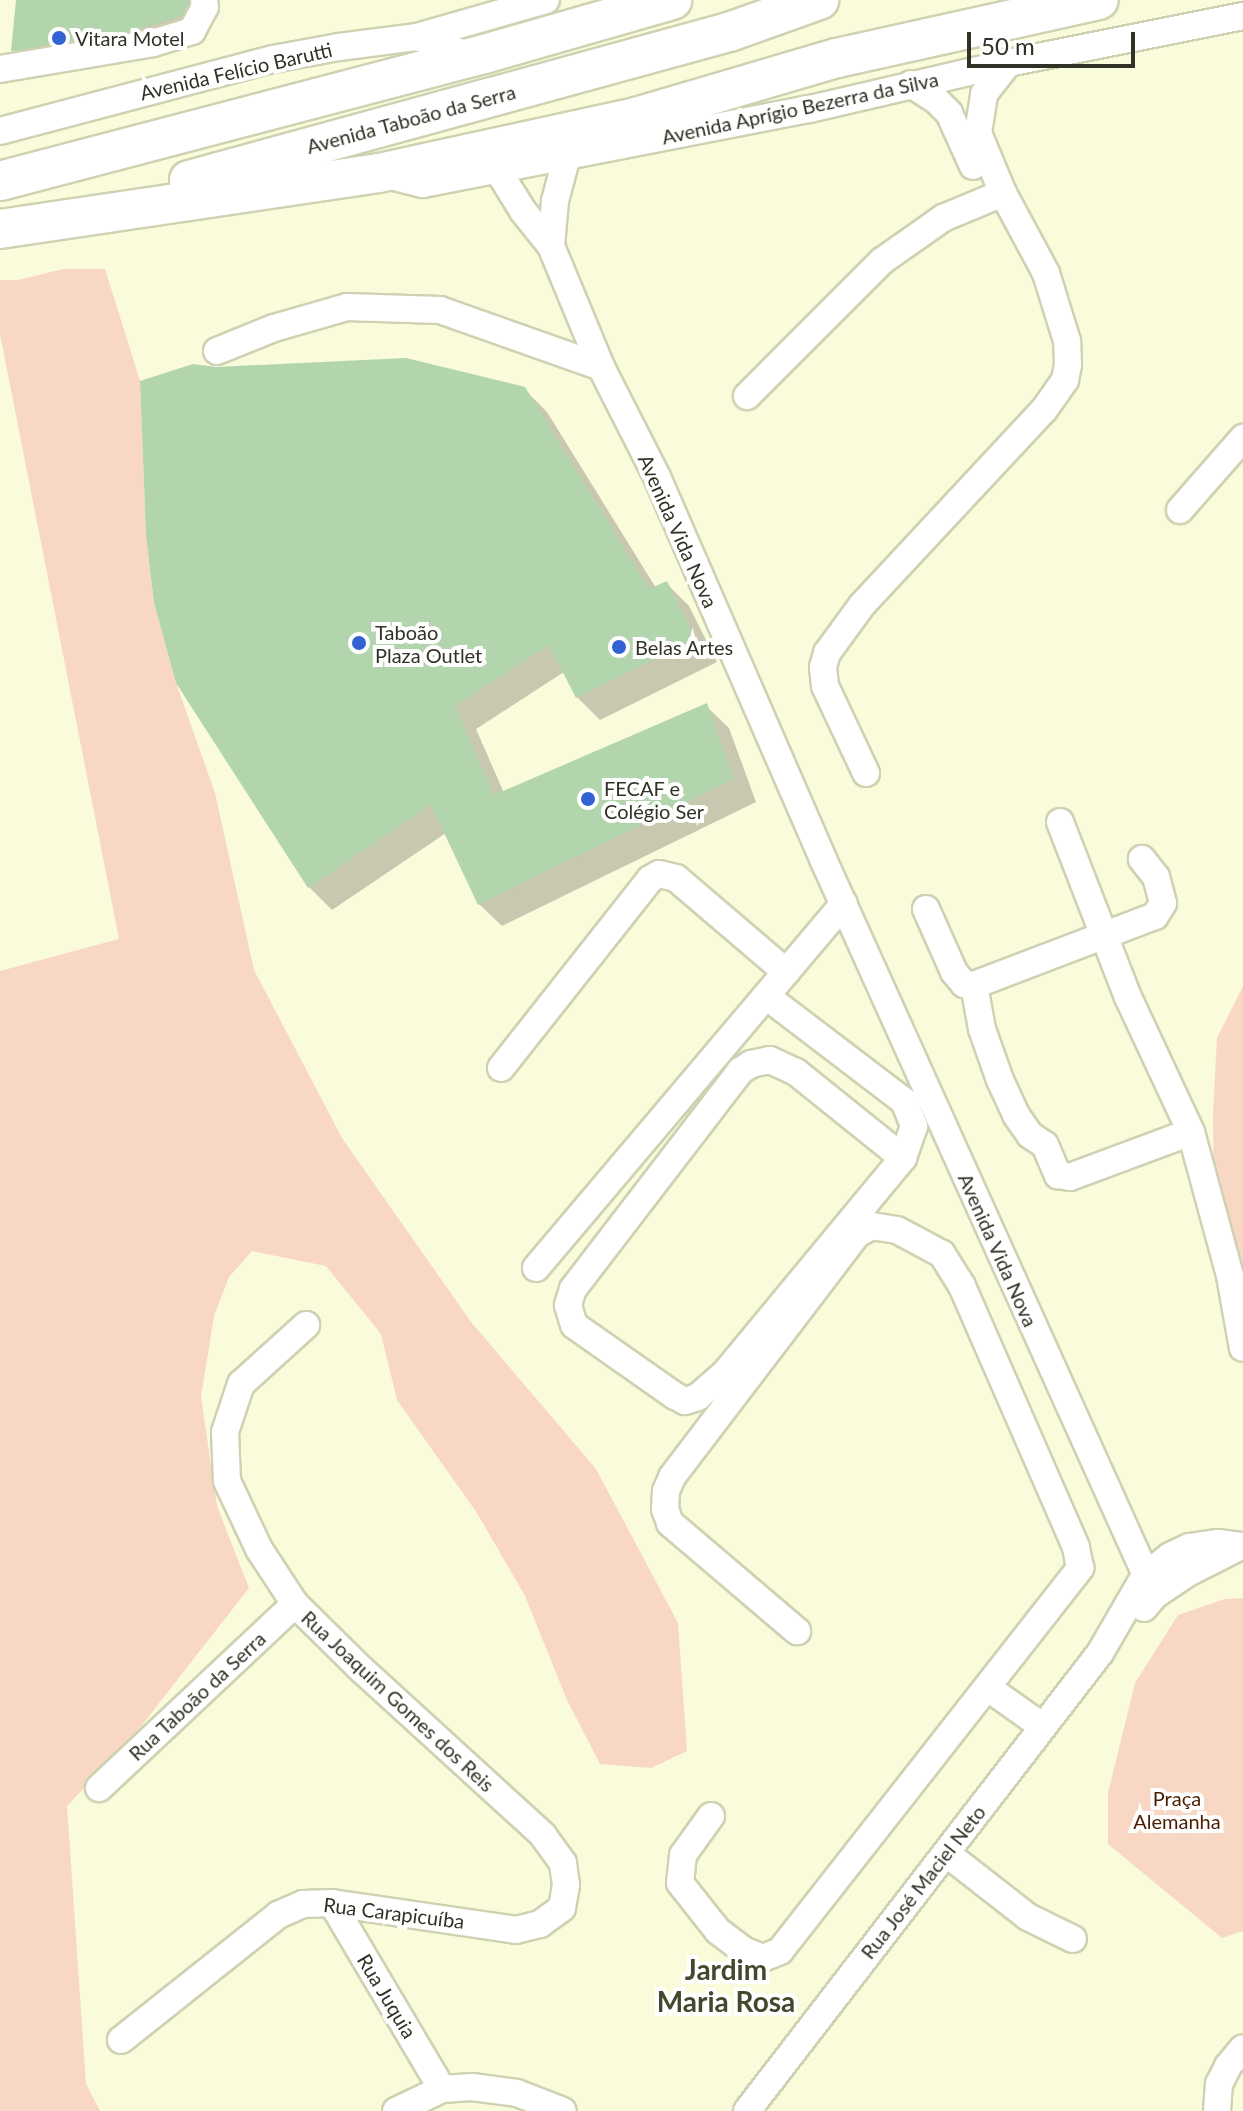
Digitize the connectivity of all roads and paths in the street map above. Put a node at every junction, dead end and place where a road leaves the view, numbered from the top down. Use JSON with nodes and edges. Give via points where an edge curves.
{"nodes":[{"id":1,"x":204,"y":0,"type":"edge"},
{"id":2,"x":546,"y":0,"type":"edge"},
{"id":3,"x":672,"y":0,"type":"edge"},
{"id":4,"x":819,"y":0,"type":"edge"},
{"id":5,"x":1099,"y":0,"type":"edge"},
{"id":6,"x":1243,"y":16,"type":"edge"},
{"id":7,"x":998,"y":20,"type":"junction"},
{"id":8,"x":417,"y":37,"type":"junction"},
{"id":9,"x":473,"y":57,"type":"junction"},
{"id":10,"x":1008,"y":63,"type":"junction"},
{"id":11,"x":0,"y":69,"type":"edge"},
{"id":12,"x":911,"y":84,"type":"junction"},
{"id":13,"x":0,"y":131,"type":"edge"},
{"id":14,"x":666,"y":137,"type":"junction"},
{"id":15,"x":567,"y":156,"type":"junction"},
{"id":16,"x":497,"y":169,"type":"junction"},
{"id":17,"x":379,"y":173,"type":"junction"},
{"id":18,"x":0,"y":181,"type":"edge"},
{"id":19,"x":994,"y":196,"type":"junction"},
{"id":20,"x":0,"y":228,"type":"edge"},
{"id":21,"x":551,"y":246,"type":"junction"},
{"id":22,"x":217,"y":351,"type":"dead end"},
{"id":23,"x":601,"y":367,"type":"junction"},
{"id":24,"x":747,"y":396,"type":"dead end"},
{"id":25,"x":1243,"y":438,"type":"edge"},
{"id":26,"x":1180,"y":510,"type":"dead end"},
{"id":27,"x":866,"y":773,"type":"dead end"},
{"id":28,"x":1060,"y":822,"type":"dead end"},
{"id":29,"x":1142,"y":859,"type":"dead end"},
{"id":30,"x":844,"y":904,"type":"junction"},
{"id":31,"x":926,"y":909,"type":"dead end"},
{"id":32,"x":1105,"y":933,"type":"junction"},
{"id":33,"x":786,"y":972,"type":"junction"},
{"id":34,"x":974,"y":985,"type":"junction"},
{"id":35,"x":766,"y":996,"type":"junction"},
{"id":36,"x":501,"y":1068,"type":"dead end"},
{"id":37,"x":1191,"y":1132,"type":"junction"},
{"id":38,"x":903,"y":1158,"type":"junction"},
{"id":39,"x":536,"y":1268,"type":"dead end"},
{"id":40,"x":306,"y":1325,"type":"dead end"},
{"id":41,"x":1243,"y":1348,"type":"edge"},
{"id":42,"x":1242,"y":1546,"type":"edge"},
{"id":43,"x":1150,"y":1586,"type":"junction"},
{"id":44,"x":295,"y":1604,"type":"junction"},
{"id":45,"x":797,"y":1631,"type":"dead end"},
{"id":46,"x":988,"y":1688,"type":"junction"},
{"id":47,"x":1043,"y":1727,"type":"junction"},
{"id":48,"x":99,"y":1788,"type":"dead end"},
{"id":49,"x":711,"y":1816,"type":"dead end"},
{"id":50,"x":946,"y":1853,"type":"junction"},
{"id":51,"x":332,"y":1903,"type":"junction"},
{"id":52,"x":562,"y":1908,"type":"joint"},
{"id":53,"x":1073,"y":1939,"type":"dead end"},
{"id":54,"x":121,"y":2040,"type":"dead end"},
{"id":55,"x":1243,"y":2048,"type":"edge"},
{"id":56,"x":442,"y":2089,"type":"junction"},
{"id":57,"x":396,"y":2111,"type":"edge"},
{"id":58,"x":563,"y":2111,"type":"edge"},
{"id":59,"x":747,"y":2111,"type":"edge"},
{"id":60,"x":1217,"y":2111,"type":"edge"}],
"edges":[{"from":1,"to":11,"type":"street","via":[[192,31],[153,43]]},
{"from":2,"to":8,"type":"street"},
{"from":3,"to":9,"type":"highway"},
{"from":4,"to":20,"type":"highway","name":"Avenida Taboão da Serra","via":[[698,41]]},
{"from":5,"to":7,"type":"highway"},
{"from":6,"to":10,"type":"street","name":"Avenida Aprígio Bezerra da Silva"},
{"from":7,"to":14,"type":"highway","via":[[961,45],[679,121]]},
{"from":7,"to":17,"type":"highway","via":[[837,58],[636,117]]},
{"from":8,"to":9,"type":"street","name":"Avenida Felício Barutti"},
{"from":8,"to":13,"type":"street","name":"Avenida Felício Barutti","via":[[273,59]]},
{"from":9,"to":18,"type":"highway"},
{"from":10,"to":12,"type":"street","name":"Avenida Aprígio Bezerra da Silva"},
{"from":10,"to":19,"type":"street","via":[[984,94],[977,121]]},
{"from":12,"to":14,"type":"street","name":"Avenida Aprígio Bezerra da Silva"},
{"from":12,"to":19,"type":"street","via":[[937,101],[956,124]]},
{"from":14,"to":15,"type":"street","name":"Avenida Aprígio Bezerra da Silva"},
{"from":15,"to":16,"type":"street","name":"Avenida Aprígio Bezerra da Silva"},
{"from":15,"to":21,"type":"street","name":"Avenida Vida Nova"},
{"from":16,"to":17,"type":"street","name":"Avenida Aprígio Bezerra da Silva","via":[[423,184]]},
{"from":16,"to":21,"type":"street","name":"Avenida Vida Nova"},
{"from":17,"to":20,"type":"highway"},
{"from":19,"to":24,"type":"street","via":[[943,218],[882,261]]},
{"from":19,"to":27,"type":"street","via":[[1046,273],[1067,341],[1065,380],[1044,410],[862,605],[827,653],[825,686]]},
{"from":21,"to":23,"type":"street","name":"Avenida Vida Nova"},
{"from":22,"to":23,"type":"street","via":[[347,307],[440,310]]},
{"from":23,"to":30,"type":"street","name":"Avenida Vida Nova","via":[[657,477]]},
{"from":25,"to":26,"type":"street"},
{"from":28,"to":32,"type":"street"},
{"from":29,"to":32,"type":"street","via":[[1156,877],[1163,903],[1155,916]]},
{"from":30,"to":33,"type":"street"},
{"from":30,"to":43,"type":"street","name":"Avenida Vida Nova"},
{"from":31,"to":34,"type":"street","via":[[954,972],[964,984]]},
{"from":32,"to":34,"type":"street"},
{"from":32,"to":37,"type":"street","via":[[1128,997]]},
{"from":33,"to":35,"type":"street"},
{"from":33,"to":36,"type":"street","via":[[676,878],[659,874]]},
{"from":34,"to":37,"type":"street","via":[[1000,1080],[1016,1115],[1045,1145],[1058,1175],[1070,1177]]},
{"from":35,"to":38,"type":"street","via":[[904,1101],[914,1126]]},
{"from":35,"to":39,"type":"street"},
{"from":37,"to":41,"type":"street","via":[[1230,1276]]},
{"from":38,"to":38,"type":"street","via":[[724,1374],[698,1397],[685,1401],[675,1396],[574,1325],[568,1305],[573,1289],[740,1071],[751,1064],[770,1060],[796,1072]]},
{"from":40,"to":44,"type":"street","name":"Rua Joaquim Gomes dos Reis","via":[[241,1384],[225,1432],[227,1481],[259,1549]]},
{"from":42,"to":43,"type":"street","name":"Rua José Maciel Neto","via":[[1189,1547],[1170,1556]]},
{"from":43,"to":47,"type":"street","name":"Rua José Maciel Neto"},
{"from":44,"to":48,"type":"street","name":"Rua Taboão da Serra"},
{"from":44,"to":52,"type":"street","name":"Rua Joaquim Gomes dos Reis","via":[[543,1835],[563,1863]]},
{"from":45,"to":46,"type":"street","via":[[670,1523],[666,1491],[857,1234],[872,1226],[897,1230],[942,1254],[962,1286],[1080,1557],[1074,1580]]},
{"from":46,"to":47,"type":"street"},
{"from":46,"to":49,"type":"street","via":[[780,1951],[763,1958],[745,1951],[718,1931],[680,1883],[683,1855]]},
{"from":47,"to":50,"type":"street","name":"Rua José Maciel Neto"},
{"from":50,"to":53,"type":"street","via":[[1028,1917]]},
{"from":50,"to":59,"type":"street","name":"Rua José Maciel Neto"},
{"from":51,"to":52,"type":"street","name":"Rua Carapicuíba","via":[[516,1930],[540,1924]]},
{"from":51,"to":54,"type":"street","name":"Rua Carapicuíba","via":[[303,1904],[278,1915]]},
{"from":51,"to":56,"type":"street","name":"Rua Juquia"},
{"from":55,"to":60,"type":"street","via":[[1219,2084]]},
{"from":56,"to":57,"type":"street"},
{"from":56,"to":58,"type":"street","via":[[517,2093]]}]}
